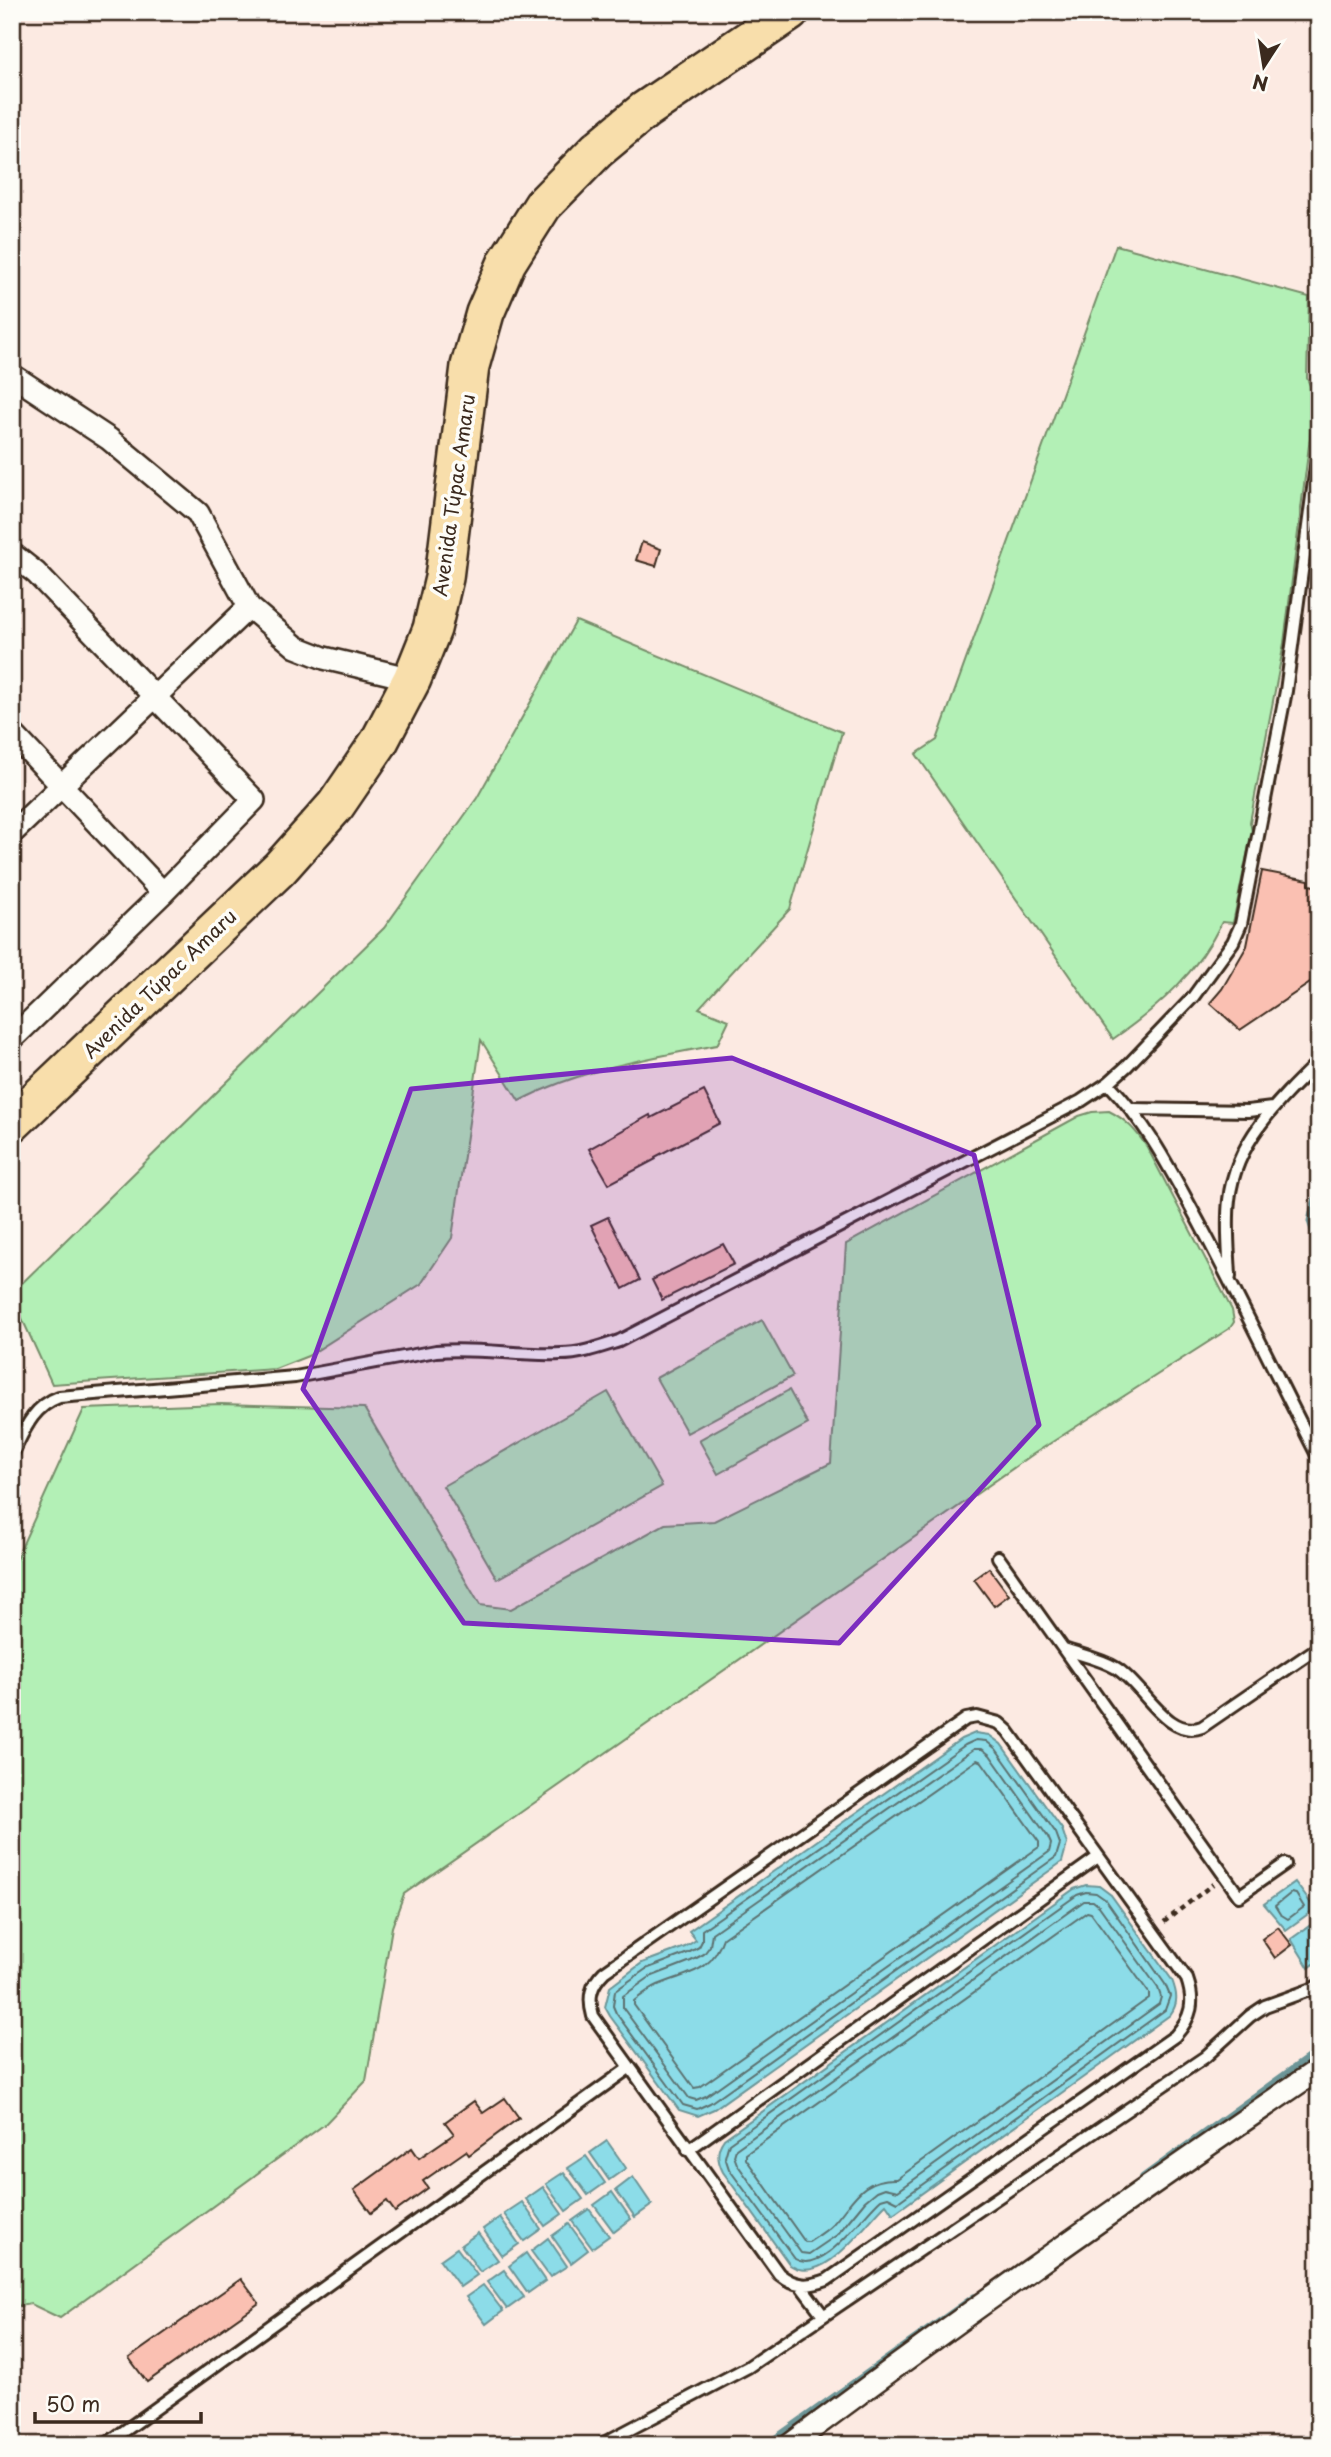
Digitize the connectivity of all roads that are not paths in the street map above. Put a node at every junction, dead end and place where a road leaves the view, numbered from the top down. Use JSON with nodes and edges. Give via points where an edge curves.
{"nodes":[{"id":1,"x":790,"y":12,"type":"edge"},
{"id":2,"x":12,"y":375,"type":"edge"},
{"id":3,"x":1319,"y":444,"type":"edge"},
{"id":4,"x":12,"y":554,"type":"edge"},
{"id":5,"x":249,"y":607,"type":"junction"},
{"id":6,"x":412,"y":679,"type":"junction"},
{"id":7,"x":155,"y":697,"type":"junction"},
{"id":8,"x":12,"y":733,"type":"edge"},
{"id":9,"x":62,"y":786,"type":"junction"},
{"id":10,"x":12,"y":833,"type":"edge"},
{"id":11,"x":163,"y":893,"type":"junction"},
{"id":12,"x":12,"y":1039,"type":"edge"},
{"id":13,"x":1319,"y":1061,"type":"edge"},
{"id":14,"x":1108,"y":1083,"type":"junction"},
{"id":15,"x":1272,"y":1108,"type":"junction"},
{"id":16,"x":1133,"y":1109,"type":"junction"},
{"id":17,"x":12,"y":1123,"type":"edge"},
{"id":18,"x":1230,"y":1281,"type":"junction"},
{"id":19,"x":12,"y":1454,"type":"edge"},
{"id":20,"x":1319,"y":1459,"type":"edge"},
{"id":21,"x":999,"y":1557,"type":"dead end"},
{"id":22,"x":1319,"y":1647,"type":"edge"},
{"id":23,"x":1064,"y":1650,"type":"junction"},
{"id":24,"x":1098,"y":1857,"type":"junction"},
{"id":25,"x":1285,"y":1864,"type":"dead end"},
{"id":26,"x":1319,"y":1985,"type":"edge"},
{"id":27,"x":629,"y":2068,"type":"junction"},
{"id":28,"x":1319,"y":2069,"type":"edge"},
{"id":29,"x":688,"y":2150,"type":"junction"},
{"id":30,"x":801,"y":2286,"type":"junction"},
{"id":31,"x":822,"y":2315,"type":"junction"},
{"id":32,"x":105,"y":2445,"type":"edge"},
{"id":33,"x":600,"y":2445,"type":"edge"},
{"id":34,"x":789,"y":2445,"type":"edge"}],
"edges":[{"from":1,"to":6,"type":"highway","name":"Avenida Túpac Amaru","via":[[645,110],[597,150],[543,205],[507,262],[485,313],[470,366],[444,578],[432,629]]},
{"from":2,"to":5,"type":"street","via":[[109,439],[198,513]]},
{"from":3,"to":14,"type":"lane","via":[[1286,691],[1241,924],[1193,997]]},
{"from":4,"to":7,"type":"street","via":[[36,573]]},
{"from":5,"to":6,"type":"street","via":[[296,647],[324,659]]},
{"from":5,"to":7,"type":"street"},
{"from":6,"to":17,"type":"highway","name":"Avenida Túpac Amaru","via":[[379,742],[336,805],[280,868]]},
{"from":7,"to":9,"type":"street"},
{"from":7,"to":11,"type":"street","via":[[254,800]]},
{"from":8,"to":9,"type":"street"},
{"from":9,"to":10,"type":"street"},
{"from":9,"to":11,"type":"street"},
{"from":11,"to":12,"type":"street"},
{"from":13,"to":15,"type":"lane"},
{"from":14,"to":16,"type":"lane"},
{"from":14,"to":19,"type":"lane","via":[[619,1341],[561,1354],[448,1350],[295,1377],[58,1397],[38,1409]]},
{"from":15,"to":16,"type":"lane"},
{"from":15,"to":18,"type":"lane","via":[[1235,1172],[1229,1209]]},
{"from":16,"to":18,"type":"lane"},
{"from":18,"to":20,"type":"lane"},
{"from":21,"to":23,"type":"lane"},
{"from":22,"to":23,"type":"lane","via":[[1202,1727],[1186,1730],[1172,1723],[1116,1668]]},
{"from":23,"to":25,"type":"lane","via":[[1239,1896]]},
{"from":24,"to":27,"type":"lane","via":[[1008,1731],[988,1718],[965,1719],[594,1982],[589,2003],[593,2016]]},
{"from":24,"to":29,"type":"lane"},
{"from":24,"to":30,"type":"lane","via":[[1187,1979],[1192,2010],[1186,2024],[827,2280]]},
{"from":26,"to":31,"type":"lane","via":[[1265,2006],[1205,2057]]},
{"from":27,"to":29,"type":"lane"},
{"from":27,"to":32,"type":"lane"},
{"from":28,"to":34,"type":"street"},
{"from":29,"to":30,"type":"lane","via":[[779,2274]]},
{"from":30,"to":31,"type":"lane"},
{"from":31,"to":33,"type":"lane","via":[[748,2367]]}]}
